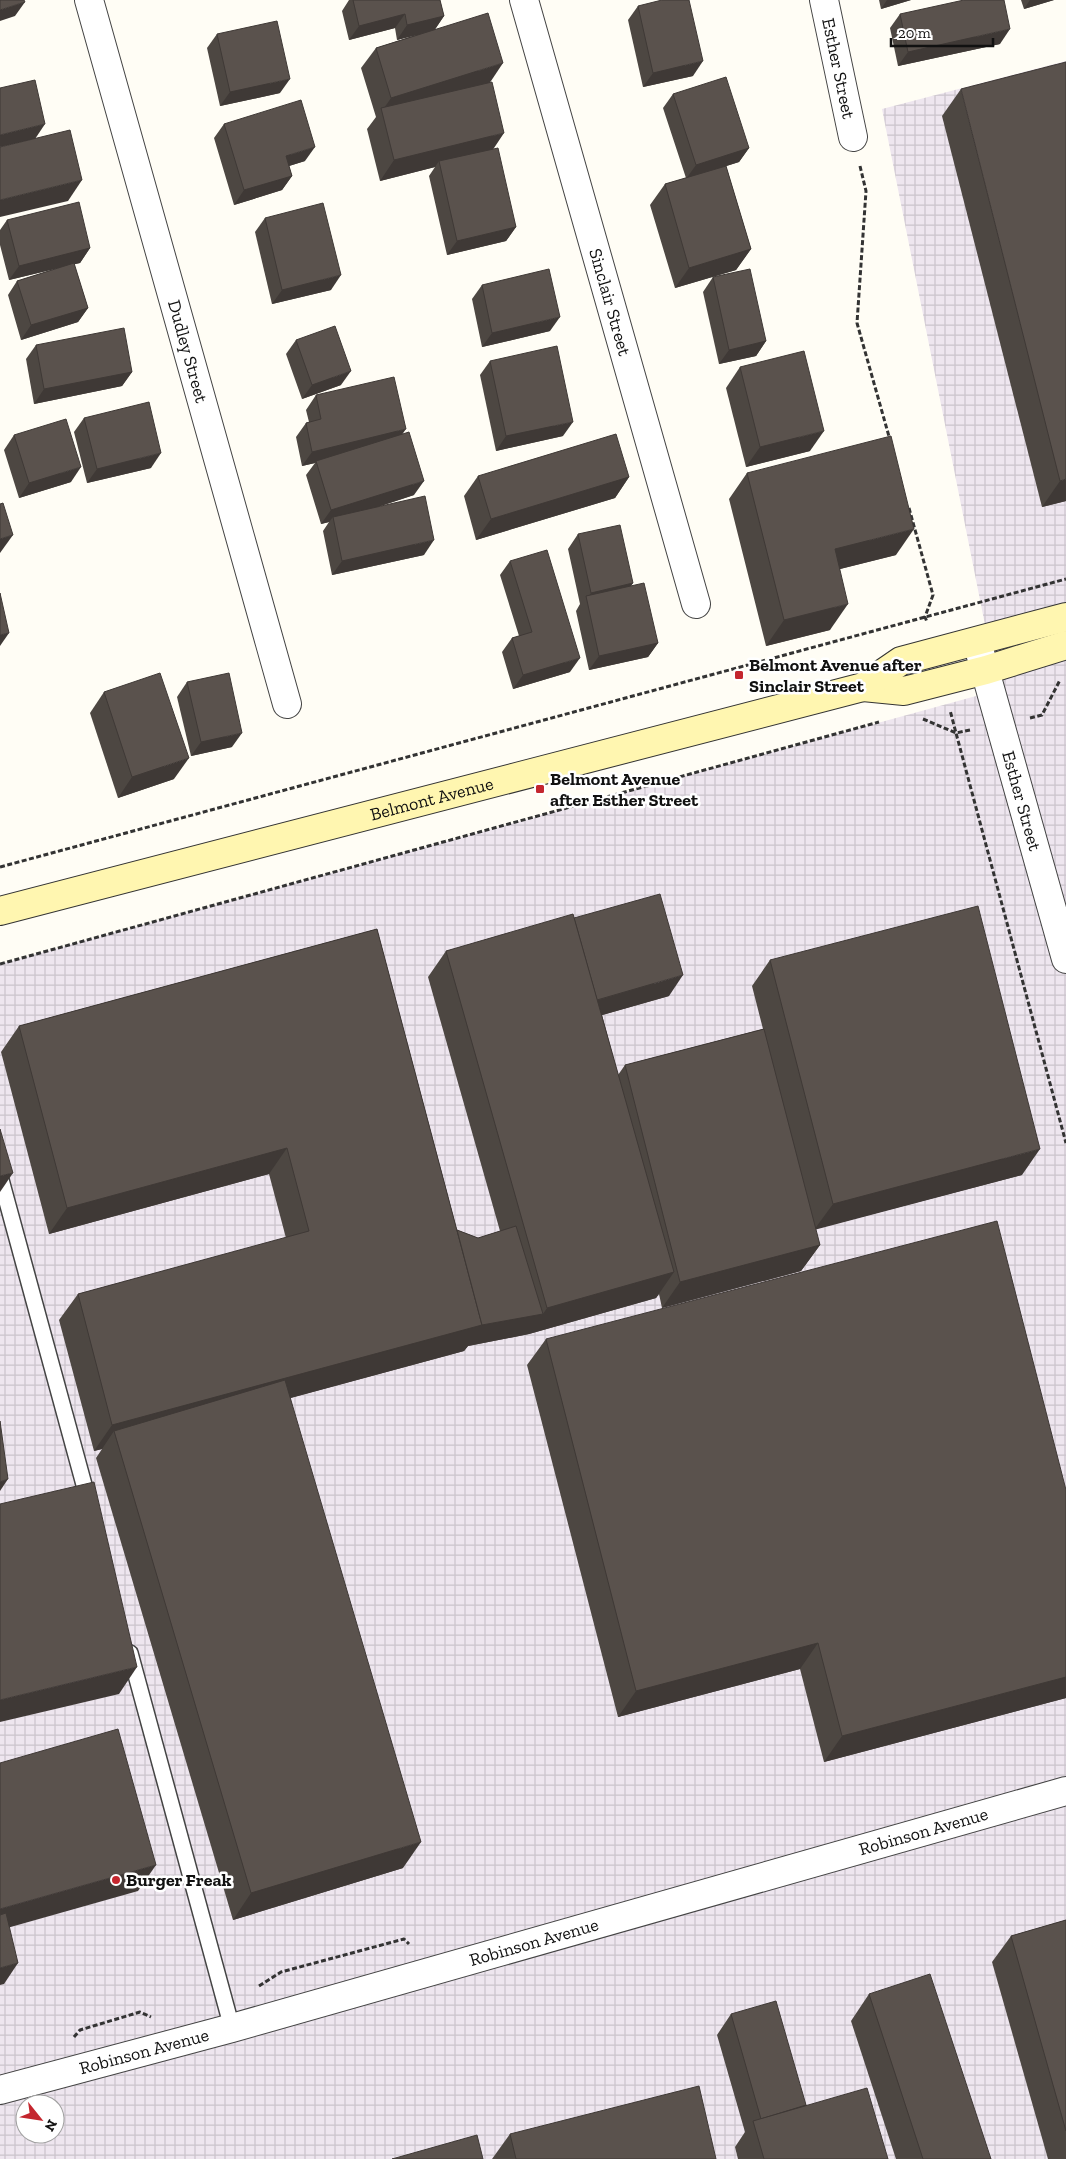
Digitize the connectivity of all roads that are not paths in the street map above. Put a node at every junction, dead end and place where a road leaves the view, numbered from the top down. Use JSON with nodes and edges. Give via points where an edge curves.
{"nodes":[{"id":1,"x":89,"y":0,"type":"edge"},
{"id":2,"x":524,"y":0,"type":"edge"},
{"id":3,"x":824,"y":0,"type":"edge"},
{"id":4,"x":853,"y":137,"type":"dead end"},
{"id":5,"x":696,"y":604,"type":"dead end"},
{"id":6,"x":1066,"y":617,"type":"edge"},
{"id":7,"x":977,"y":642,"type":"junction"},
{"id":8,"x":1066,"y":644,"type":"edge"},
{"id":9,"x":986,"y":670,"type":"junction"},
{"id":10,"x":864,"y":687,"type":"junction"},
{"id":11,"x":287,"y":704,"type":"dead end"},
{"id":12,"x":0,"y":911,"type":"edge"},
{"id":13,"x":1066,"y":959,"type":"edge"},
{"id":14,"x":0,"y":1176,"type":"edge"},
{"id":15,"x":94,"y":1520,"type":"edge"},
{"id":16,"x":125,"y":1635,"type":"edge"},
{"id":17,"x":1066,"y":1790,"type":"edge"},
{"id":18,"x":232,"y":2028,"type":"junction"},
{"id":19,"x":0,"y":2090,"type":"edge"}],
"edges":[{"from":1,"to":11,"type":"street","name":"Dudley Street"},
{"from":2,"to":5,"type":"street","name":"Sinclair Street"},
{"from":3,"to":4,"type":"street","name":"Esther Street"},
{"from":6,"to":7,"type":"main road","name":"Belmont Avenue"},
{"from":7,"to":9,"type":"street","name":"Esther Street"},
{"from":7,"to":10,"type":"main road","name":"Belmont Avenue","via":[[901,661]]},
{"from":8,"to":9,"type":"main road","name":"Belmont Avenue"},
{"from":9,"to":10,"type":"main road","name":"Belmont Avenue","via":[[904,691]]},
{"from":9,"to":13,"type":"street","name":"Esther Street"},
{"from":10,"to":12,"type":"main road","name":"Belmont Avenue"},
{"from":14,"to":15,"type":"lane"},
{"from":16,"to":18,"type":"lane"},
{"from":17,"to":18,"type":"street","name":"Robinson Avenue"},
{"from":18,"to":19,"type":"street","name":"Robinson Avenue"}]}
